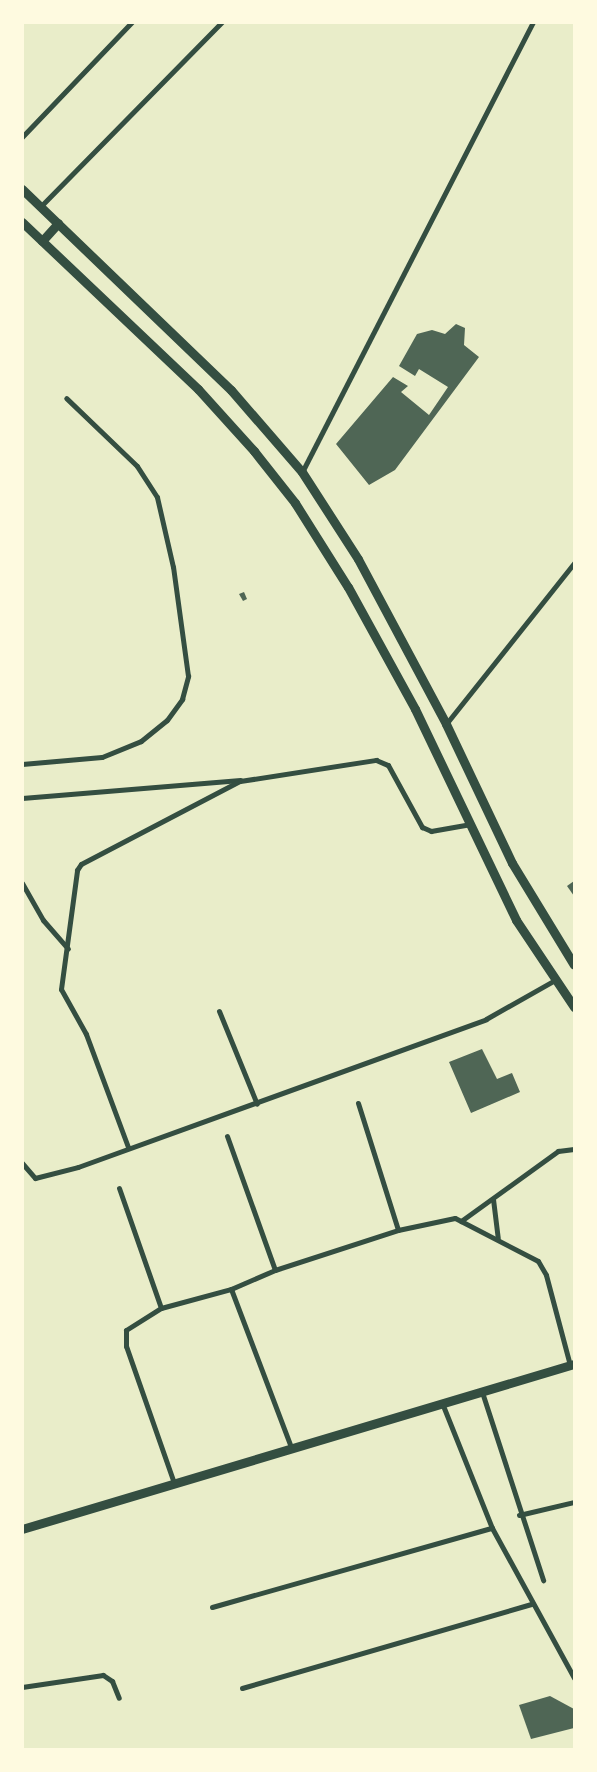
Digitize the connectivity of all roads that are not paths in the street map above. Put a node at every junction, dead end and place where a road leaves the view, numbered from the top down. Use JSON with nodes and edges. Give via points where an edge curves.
{"nodes":[{"id":1,"x":132,"y":22,"type":"edge"},
{"id":2,"x":222,"y":22,"type":"edge"},
{"id":3,"x":533,"y":22,"type":"edge"},
{"id":4,"x":22,"y":138,"type":"edge"},
{"id":5,"x":22,"y":189,"type":"edge"},
{"id":6,"x":41,"y":206,"type":"junction"},
{"id":7,"x":22,"y":222,"type":"edge"},
{"id":8,"x":58,"y":223,"type":"junction"},
{"id":9,"x":42,"y":241,"type":"junction"},
{"id":10,"x":66,"y":399,"type":"dead end"},
{"id":11,"x":302,"y":472,"type":"junction"},
{"id":12,"x":574,"y":563,"type":"edge"},
{"id":13,"x":446,"y":724,"type":"junction"},
{"id":14,"x":22,"y":764,"type":"edge"},
{"id":15,"x":248,"y":779,"type":"junction"},
{"id":16,"x":22,"y":798,"type":"edge"},
{"id":17,"x":469,"y":824,"type":"junction"},
{"id":18,"x":22,"y":883,"type":"edge"},
{"id":19,"x":68,"y":949,"type":"junction"},
{"id":20,"x":574,"y":962,"type":"edge"},
{"id":21,"x":555,"y":980,"type":"junction"},
{"id":22,"x":574,"y":1007,"type":"edge"},
{"id":23,"x":219,"y":1011,"type":"dead end"},
{"id":24,"x":358,"y":1103,"type":"dead end"},
{"id":25,"x":257,"y":1104,"type":"junction"},
{"id":26,"x":227,"y":1136,"type":"dead end"},
{"id":27,"x":128,"y":1147,"type":"junction"},
{"id":28,"x":574,"y":1149,"type":"edge"},
{"id":29,"x":22,"y":1163,"type":"edge"},
{"id":30,"x":119,"y":1188,"type":"dead end"},
{"id":31,"x":493,"y":1199,"type":"junction"},
{"id":32,"x":461,"y":1221,"type":"junction"},
{"id":33,"x":398,"y":1230,"type":"junction"},
{"id":34,"x":498,"y":1238,"type":"junction"},
{"id":35,"x":275,"y":1270,"type":"junction"},
{"id":36,"x":231,"y":1289,"type":"junction"},
{"id":37,"x":161,"y":1308,"type":"junction"},
{"id":38,"x":572,"y":1365,"type":"edge"},
{"id":39,"x":481,"y":1390,"type":"junction"},
{"id":40,"x":442,"y":1402,"type":"junction"},
{"id":41,"x":292,"y":1450,"type":"junction"},
{"id":42,"x":175,"y":1485,"type":"junction"},
{"id":43,"x":574,"y":1502,"type":"edge"},
{"id":44,"x":519,"y":1515,"type":"junction"},
{"id":45,"x":492,"y":1528,"type":"junction"},
{"id":46,"x":22,"y":1529,"type":"edge"},
{"id":47,"x":543,"y":1581,"type":"dead end"},
{"id":48,"x":532,"y":1604,"type":"junction"},
{"id":49,"x":212,"y":1607,"type":"dead end"},
{"id":50,"x":574,"y":1678,"type":"edge"},
{"id":51,"x":22,"y":1687,"type":"edge"},
{"id":52,"x":242,"y":1688,"type":"dead end"},
{"id":53,"x":119,"y":1698,"type":"dead end"}],
"edges":[{"from":1,"to":4,"type":"street"},
{"from":2,"to":6,"type":"street"},
{"from":3,"to":11,"type":"street"},
{"from":5,"to":6,"type":"main road"},
{"from":6,"to":8,"type":"main road"},
{"from":7,"to":9,"type":"main road"},
{"from":8,"to":9,"type":"main road"},
{"from":8,"to":11,"type":"main road","via":[[231,390]]},
{"from":9,"to":17,"type":"main road","via":[[198,389],[295,503],[369,624]]},
{"from":10,"to":14,"type":"street","via":[[137,466],[157,497],[173,567],[188,676],[182,699],[167,720],[141,741],[102,757]]},
{"from":11,"to":13,"type":"main road","via":[[358,559]]},
{"from":12,"to":13,"type":"street"},
{"from":13,"to":20,"type":"main road","via":[[512,864]]},
{"from":15,"to":16,"type":"street"},
{"from":15,"to":17,"type":"street","via":[[384,762],[422,827],[431,831]]},
{"from":15,"to":19,"type":"street","via":[[81,864],[77,870]]},
{"from":17,"to":21,"type":"main road","via":[[516,920]]},
{"from":18,"to":19,"type":"street","via":[[43,920]]},
{"from":19,"to":27,"type":"street","via":[[60,989],[86,1034]]},
{"from":21,"to":22,"type":"main road"},
{"from":21,"to":25,"type":"street","via":[[498,1014]]},
{"from":23,"to":25,"type":"street"},
{"from":24,"to":33,"type":"street"},
{"from":25,"to":27,"type":"street"},
{"from":26,"to":35,"type":"street"},
{"from":27,"to":29,"type":"street","via":[[41,1178],[30,1176]]},
{"from":28,"to":31,"type":"street","via":[[558,1151]]},
{"from":30,"to":37,"type":"street"},
{"from":31,"to":32,"type":"street"},
{"from":31,"to":34,"type":"street"},
{"from":32,"to":33,"type":"street","via":[[441,1219]]},
{"from":32,"to":34,"type":"street"},
{"from":33,"to":35,"type":"street"},
{"from":34,"to":38,"type":"street","via":[[542,1266]]},
{"from":35,"to":36,"type":"street"},
{"from":36,"to":37,"type":"street"},
{"from":36,"to":41,"type":"street"},
{"from":37,"to":42,"type":"street","via":[[126,1330],[126,1346]]},
{"from":38,"to":39,"type":"main road"},
{"from":39,"to":40,"type":"main road"},
{"from":39,"to":44,"type":"street"},
{"from":40,"to":41,"type":"main road"},
{"from":40,"to":45,"type":"street"},
{"from":41,"to":42,"type":"main road"},
{"from":42,"to":46,"type":"main road"},
{"from":43,"to":44,"type":"street"},
{"from":44,"to":47,"type":"street"},
{"from":45,"to":48,"type":"street"},
{"from":45,"to":49,"type":"street"},
{"from":48,"to":50,"type":"street"},
{"from":48,"to":52,"type":"street"},
{"from":51,"to":53,"type":"street","via":[[103,1676],[112,1681]]}]}
